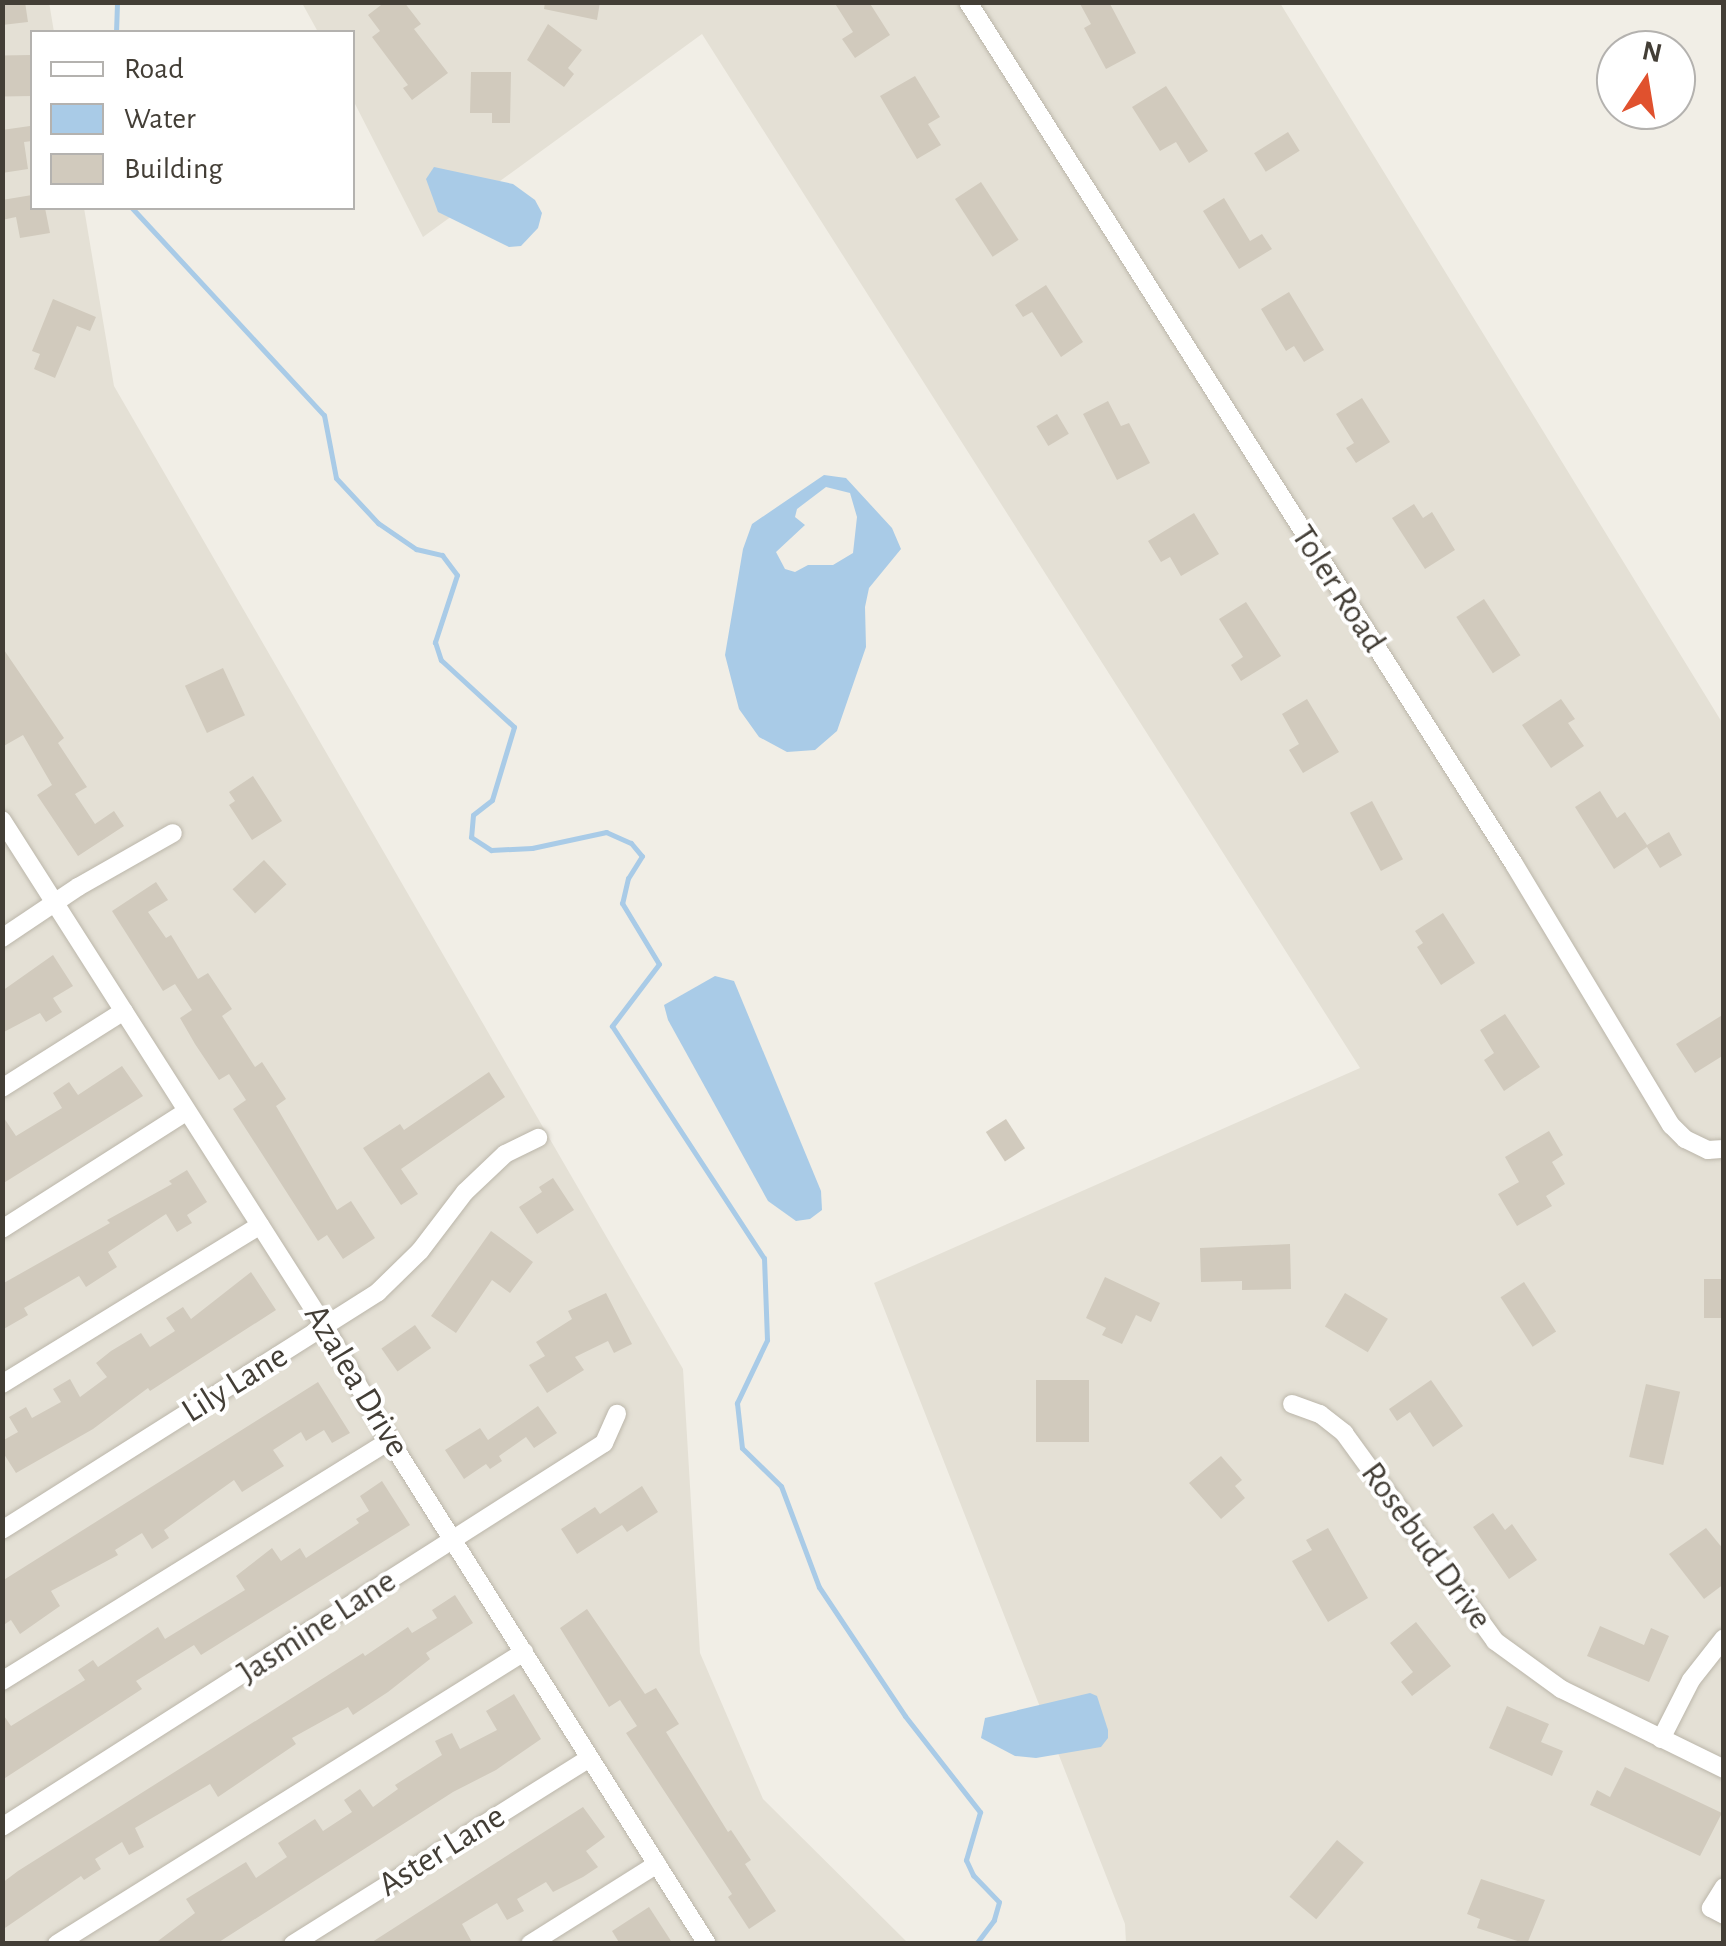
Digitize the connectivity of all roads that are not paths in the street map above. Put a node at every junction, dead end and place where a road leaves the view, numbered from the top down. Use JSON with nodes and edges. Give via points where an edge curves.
{"nodes":[{"id":1,"x":978,"y":6,"type":"edge"},
{"id":2,"x":2,"y":820,"type":"edge"},
{"id":3,"x":173,"y":832,"type":"dead end"},
{"id":4,"x":56,"y":903,"type":"junction"},
{"id":5,"x":2,"y":938,"type":"edge"},
{"id":6,"x":124,"y":1011,"type":"junction"},
{"id":7,"x":2,"y":1088,"type":"edge"},
{"id":8,"x":187,"y":1111,"type":"junction"},
{"id":9,"x":538,"y":1138,"type":"dead end"},
{"id":10,"x":1724,"y":1149,"type":"edge"},
{"id":11,"x":260,"y":1225,"type":"junction"},
{"id":12,"x":2,"y":1228,"type":"edge"},
{"id":13,"x":326,"y":1327,"type":"junction"},
{"id":14,"x":2,"y":1384,"type":"edge"},
{"id":15,"x":1292,"y":1404,"type":"dead end"},
{"id":16,"x":617,"y":1414,"type":"dead end"},
{"id":17,"x":390,"y":1440,"type":"junction"},
{"id":18,"x":2,"y":1530,"type":"edge"},
{"id":19,"x":454,"y":1539,"type":"junction"},
{"id":20,"x":1724,"y":1638,"type":"edge"},
{"id":21,"x":524,"y":1652,"type":"junction"},
{"id":22,"x":2,"y":1682,"type":"edge"},
{"id":23,"x":1661,"y":1738,"type":"junction"},
{"id":24,"x":590,"y":1758,"type":"junction"},
{"id":25,"x":1724,"y":1769,"type":"edge"},
{"id":26,"x":2,"y":1827,"type":"edge"},
{"id":27,"x":657,"y":1864,"type":"junction"},
{"id":28,"x":1724,"y":1887,"type":"edge"},
{"id":29,"x":1724,"y":1915,"type":"edge"},
{"id":30,"x":57,"y":1944,"type":"edge"},
{"id":31,"x":294,"y":1944,"type":"edge"},
{"id":32,"x":530,"y":1944,"type":"edge"},
{"id":33,"x":707,"y":1944,"type":"edge"}],
"edges":[{"from":1,"to":10,"type":"street","name":"Toler Road","via":[[1671,1125],[1708,1150]]},
{"from":2,"to":4,"type":"street","name":"Azalea Drive"},
{"from":3,"to":4,"type":"street"},
{"from":4,"to":5,"type":"street"},
{"from":4,"to":6,"type":"street","name":"Azalea Drive"},
{"from":6,"to":7,"type":"street"},
{"from":6,"to":8,"type":"street","name":"Azalea Drive"},
{"from":8,"to":11,"type":"street","name":"Azalea Drive"},
{"from":8,"to":12,"type":"street"},
{"from":9,"to":13,"type":"street","name":"Lily Lane","via":[[505,1154],[392,1278]]},
{"from":11,"to":13,"type":"street","name":"Azalea Drive"},
{"from":11,"to":14,"type":"street"},
{"from":13,"to":17,"type":"street","name":"Azalea Drive"},
{"from":13,"to":18,"type":"street","name":"Lily Lane"},
{"from":15,"to":23,"type":"street","name":"Rosebud Drive","via":[[1344,1433],[1495,1642],[1562,1689]]},
{"from":16,"to":19,"type":"street","name":"Jasmine Lane","via":[[604,1444]]},
{"from":17,"to":19,"type":"street","name":"Azalea Drive"},
{"from":17,"to":22,"type":"street"},
{"from":19,"to":21,"type":"street","name":"Azalea Drive"},
{"from":19,"to":26,"type":"street","name":"Jasmine Lane"},
{"from":20,"to":23,"type":"street","via":[[1690,1680]]},
{"from":21,"to":24,"type":"street","name":"Azalea Drive"},
{"from":21,"to":30,"type":"street"},
{"from":23,"to":25,"type":"street","name":"Rosebud Drive"},
{"from":24,"to":27,"type":"street","name":"Azalea Drive"},
{"from":24,"to":31,"type":"street","name":"Aster Lane"},
{"from":27,"to":32,"type":"street"},
{"from":27,"to":33,"type":"street","name":"Azalea Drive"},
{"from":28,"to":29,"type":"street","via":[[1711,1908]]}]}
